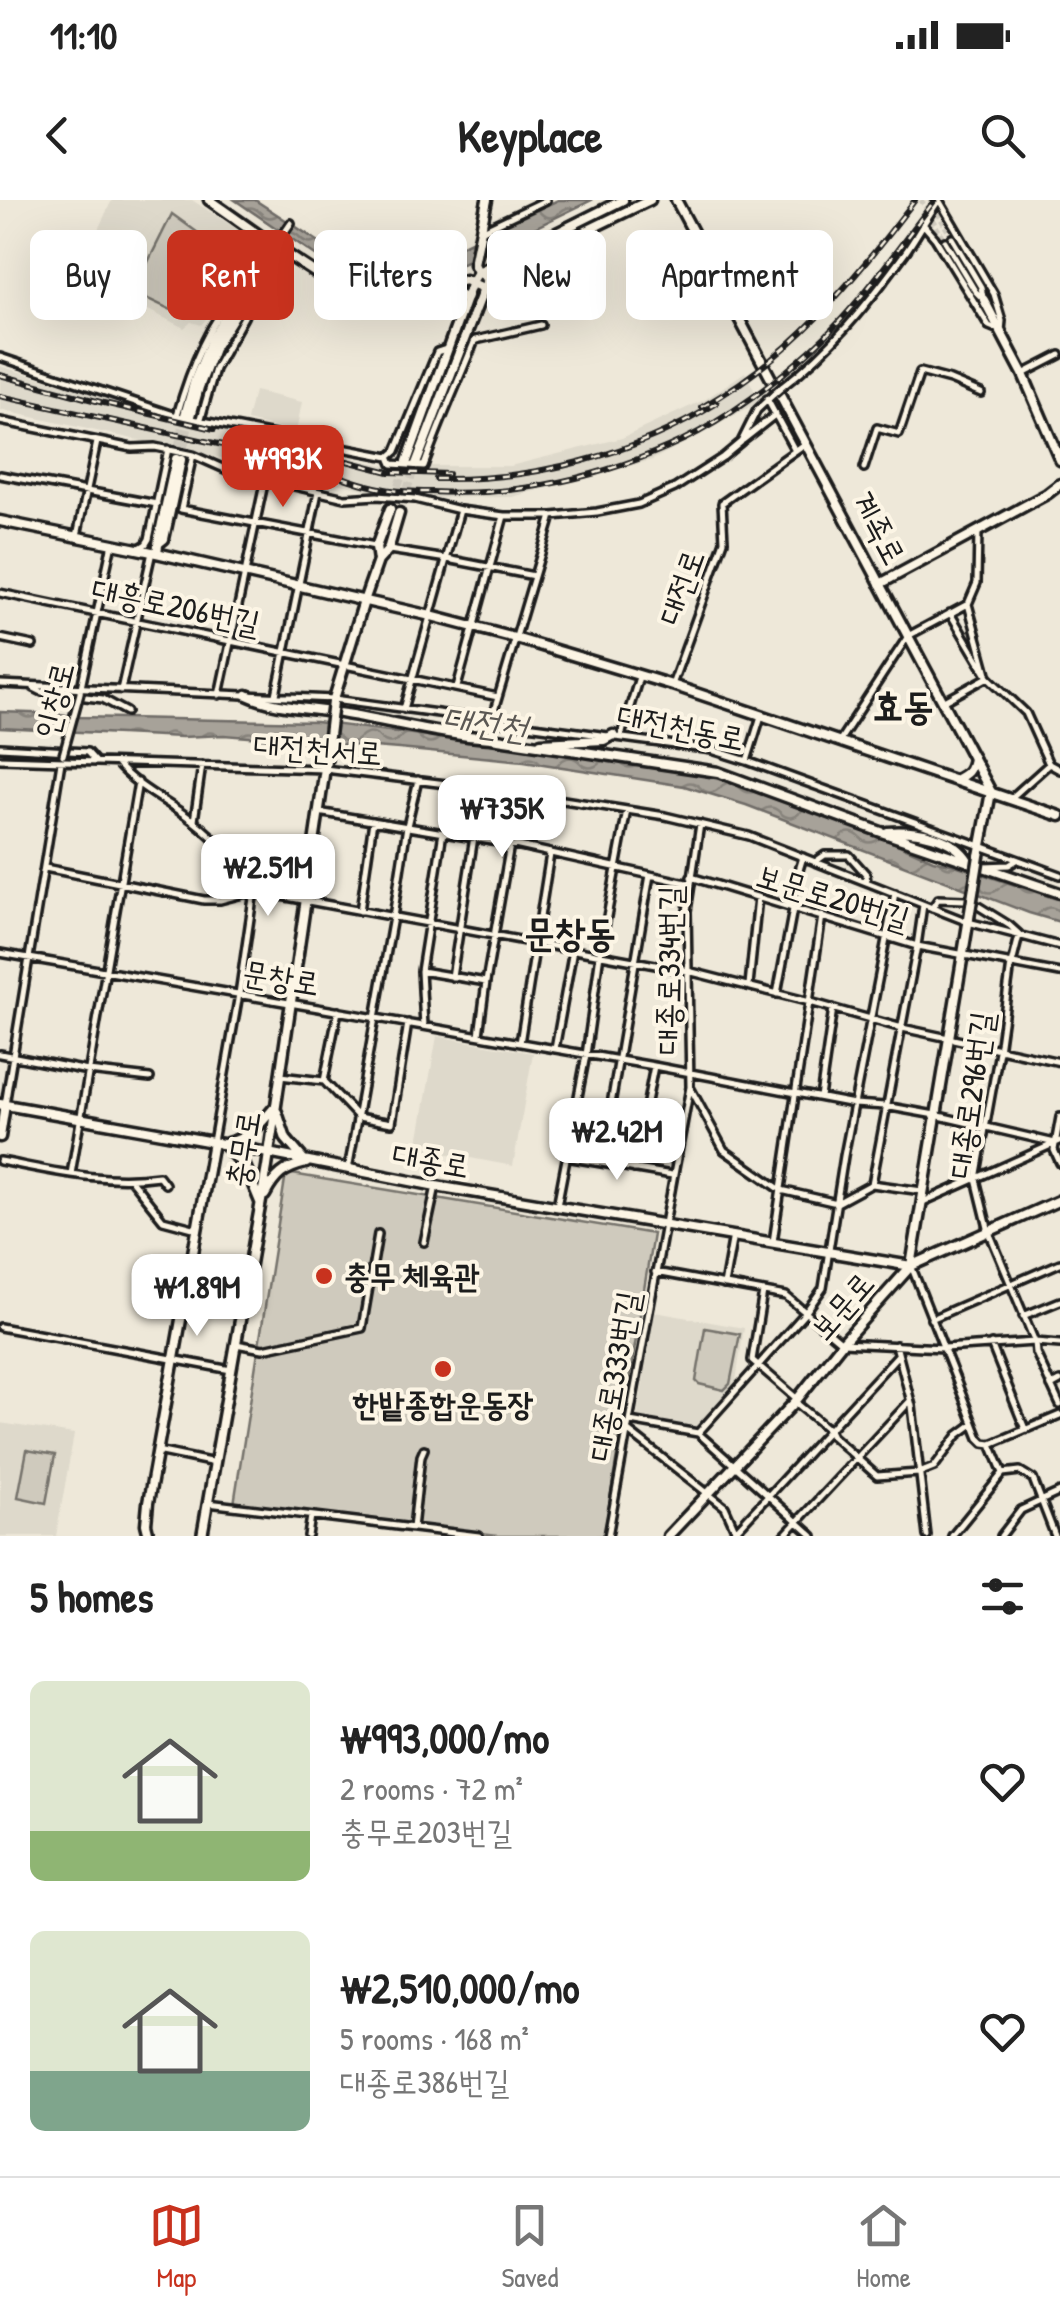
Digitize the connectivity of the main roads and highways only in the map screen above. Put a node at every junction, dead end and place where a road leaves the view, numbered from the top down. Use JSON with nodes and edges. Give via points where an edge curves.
{"nodes":[{"id":1,"x":209,"y":200,"type":"edge"},
{"id":2,"x":486,"y":200,"type":"edge"},
{"id":3,"x":623,"y":200,"type":"edge"},
{"id":4,"x":650,"y":200,"type":"edge"},
{"id":5,"x":676,"y":200,"type":"edge"},
{"id":6,"x":252,"y":230,"type":"edge"},
{"id":7,"x":589,"y":230,"type":"edge"},
{"id":8,"x":478,"y":272,"type":"junction"},
{"id":9,"x":487,"y":278,"type":"edge"},
{"id":10,"x":467,"y":282,"type":"edge"},
{"id":11,"x":472,"y":282,"type":"junction"},
{"id":12,"x":487,"y":282,"type":"edge"},
{"id":13,"x":483,"y":288,"type":"junction"},
{"id":14,"x":467,"y":296,"type":"edge"},
{"id":15,"x":984,"y":300,"type":"road end"},
{"id":16,"x":230,"y":320,"type":"edge"},
{"id":17,"x":459,"y":320,"type":"edge"},
{"id":18,"x":188,"y":417,"type":"tunnel mouth"},
{"id":19,"x":178,"y":459,"type":"tunnel mouth"},
{"id":20,"x":1060,"y":460,"type":"edge"},
{"id":21,"x":1060,"y":484,"type":"edge"},
{"id":22,"x":0,"y":521,"type":"edge"},
{"id":23,"x":156,"y":549,"type":"junction"},
{"id":24,"x":378,"y":561,"type":"junction"},
{"id":25,"x":880,"y":584,"type":"junction"},
{"id":26,"x":364,"y":600,"type":"junction"},
{"id":27,"x":247,"y":695,"type":"road end"},
{"id":28,"x":617,"y":736,"type":"road end"},
{"id":29,"x":516,"y":743,"type":"junction"},
{"id":30,"x":973,"y":758,"type":"junction"},
{"id":31,"x":956,"y":780,"type":"junction"},
{"id":32,"x":991,"y":792,"type":"junction"},
{"id":33,"x":1060,"y":816,"type":"edge"},
{"id":34,"x":884,"y":833,"type":"junction"},
{"id":35,"x":980,"y":856,"type":"junction"},
{"id":36,"x":969,"y":862,"type":"junction"},
{"id":37,"x":1060,"y":893,"type":"edge"},
{"id":38,"x":3,"y":1104,"type":"edge"},
{"id":39,"x":276,"y":1106,"type":"junction"},
{"id":40,"x":0,"y":1137,"type":"edge"},
{"id":41,"x":218,"y":1143,"type":"junction"},
{"id":42,"x":269,"y":1153,"type":"junction"},
{"id":43,"x":308,"y":1163,"type":"junction"},
{"id":44,"x":1060,"y":1200,"type":"edge"},
{"id":45,"x":260,"y":1204,"type":"junction"},
{"id":46,"x":911,"y":1266,"type":"junction"},
{"id":47,"x":672,"y":1535,"type":"edge"},
{"id":48,"x":149,"y":1536,"type":"edge"},
{"id":49,"x":202,"y":1536,"type":"edge"}],
"edges":[{"from":1,"to":6,"type":"main road"},
{"from":2,"to":8,"type":"main road"},
{"from":3,"to":8,"type":"main road"},
{"from":4,"to":7,"type":"main road"},
{"from":5,"to":25,"type":"main road","name":"계족로"},
{"from":8,"to":9,"type":"main road"},
{"from":8,"to":11,"type":"main road"},
{"from":10,"to":11,"type":"main road"},
{"from":11,"to":13,"type":"main road"},
{"from":11,"to":14,"type":"main road"},
{"from":12,"to":13,"type":"main road"},
{"from":13,"to":17,"type":"main road","via":[[412,463]]},
{"from":15,"to":20,"type":"main road"},
{"from":16,"to":18,"type":"main road"},
{"from":19,"to":23,"type":"main road"},
{"from":21,"to":25,"type":"main road"},
{"from":22,"to":23,"type":"main road"},
{"from":23,"to":26,"type":"main road"},
{"from":24,"to":24,"type":"main road","name":"충무로","via":[[376,547],[395,511],[388,550]]},
{"from":24,"to":26,"type":"main road","name":"충무로"},
{"from":25,"to":30,"type":"main road","name":"계족로"},
{"from":26,"to":31,"type":"main road","via":[[515,638]]},
{"from":26,"to":39,"type":"main road","name":"충무로","bridge":true,"via":[[334,700]]},
{"from":27,"to":29,"type":"main road"},
{"from":28,"to":29,"type":"main road"},
{"from":29,"to":34,"type":"main road","via":[[711,770]]},
{"from":30,"to":31,"type":"main road","via":[[967,774]]},
{"from":30,"to":32,"type":"main road","name":"계족로"},
{"from":31,"to":32,"type":"main road"},
{"from":32,"to":33,"type":"main road"},
{"from":32,"to":35,"type":"main road","name":"보문로"},
{"from":34,"to":36,"type":"main road"},
{"from":34,"to":36,"type":"main road","via":[[940,835]]},
{"from":35,"to":36,"type":"main road"},
{"from":35,"to":37,"type":"main road"},
{"from":35,"to":46,"type":"main road","name":"보문로","bridge":true},
{"from":38,"to":40,"type":"main road"},
{"from":38,"to":41,"type":"main road","name":"대종로"},
{"from":39,"to":41,"type":"main road","via":[[254,1131]]},
{"from":39,"to":42,"type":"main road","name":"충무로"},
{"from":39,"to":43,"type":"main road","via":[[286,1139]]},
{"from":41,"to":42,"type":"main road","name":"대종로"},
{"from":41,"to":45,"type":"main road","via":[[246,1168]]},
{"from":41,"to":48,"type":"main road","via":[[157,1451]]},
{"from":42,"to":43,"type":"main road","name":"대종로"},
{"from":42,"to":45,"type":"main road","name":"충무로"},
{"from":43,"to":45,"type":"main road","via":[[280,1172]]},
{"from":43,"to":46,"type":"main road","name":"대종로"},
{"from":44,"to":46,"type":"main road"},
{"from":45,"to":49,"type":"main road","name":"충무로"},
{"from":46,"to":47,"type":"main road","name":"보문로"}]}
